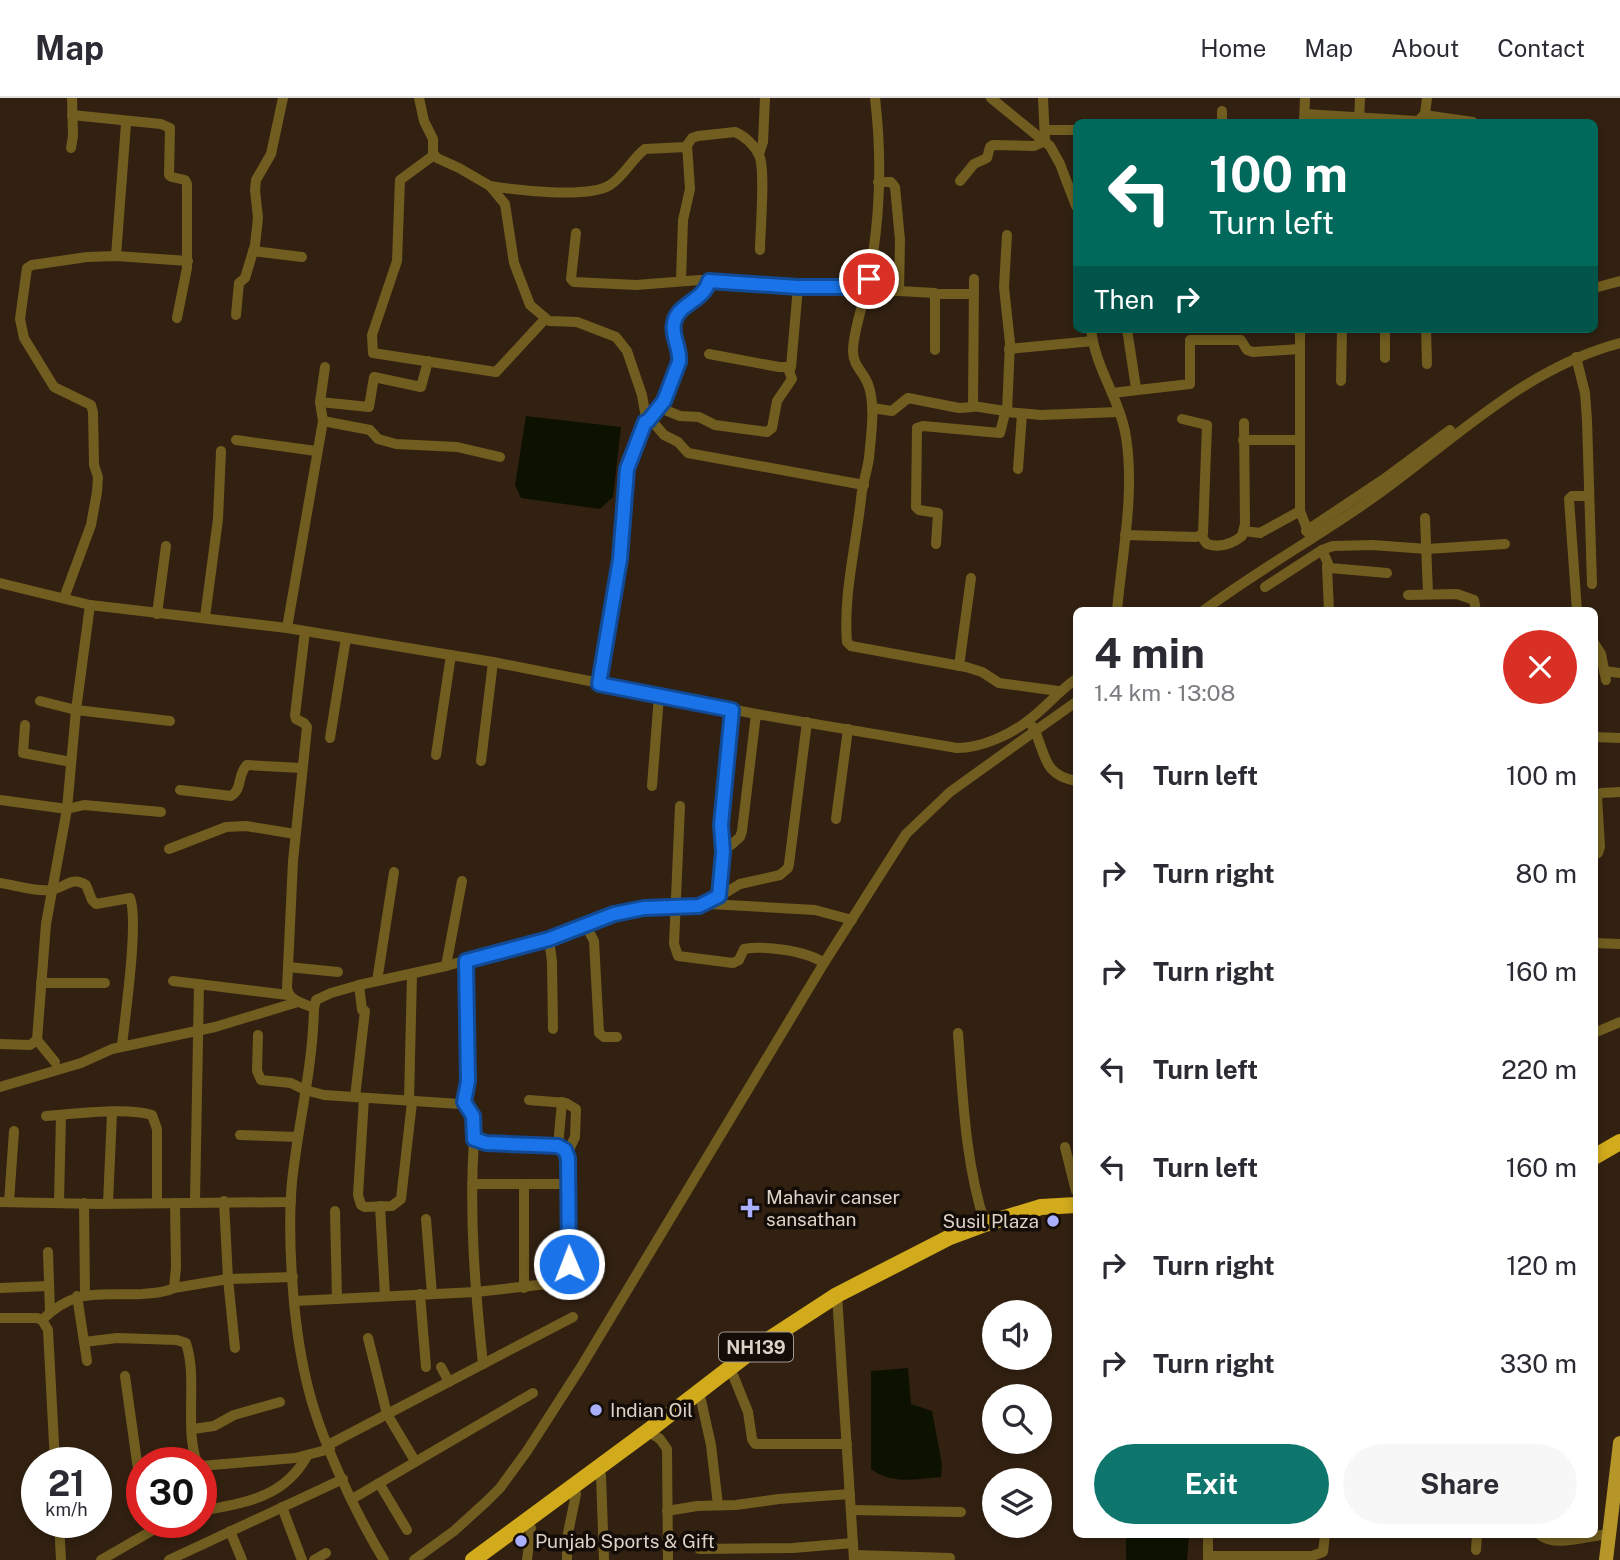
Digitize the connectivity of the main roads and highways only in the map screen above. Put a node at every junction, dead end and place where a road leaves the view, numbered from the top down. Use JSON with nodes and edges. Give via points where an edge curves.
{"nodes":[{"id":1,"x":1620,"y":1132,"type":"edge"},
{"id":2,"x":1620,"y":1142,"type":"edge"},
{"id":3,"x":1598,"y":1145,"type":"edge"},
{"id":4,"x":1598,"y":1155,"type":"edge"},
{"id":5,"x":1072,"y":1205,"type":"edge"},
{"id":6,"x":838,"y":1300,"type":"junction"},
{"id":7,"x":652,"y":1434,"type":"junction"},
{"id":8,"x":1620,"y":1443,"type":"edge"},
{"id":9,"x":473,"y":1560,"type":"edge"},
{"id":10,"x":487,"y":1560,"type":"edge"},
{"id":11,"x":1606,"y":1560,"type":"edge"}],
"edges":[{"from":1,"to":3,"type":"highway"},
{"from":2,"to":4,"type":"highway"},
{"from":5,"to":6,"type":"highway","number":"NH139","via":[[953,1245]]},
{"from":5,"to":6,"type":"highway","number":"NH139","via":[[1041,1208],[950,1237]]},
{"from":6,"to":7,"type":"highway","number":"NH139"},
{"from":6,"to":7,"type":"highway","number":"NH139","via":[[757,1347]]},
{"from":7,"to":9,"type":"highway","number":"NH139"},
{"from":7,"to":10,"type":"highway","number":"NH139"},
{"from":8,"to":11,"type":"main road"}]}
